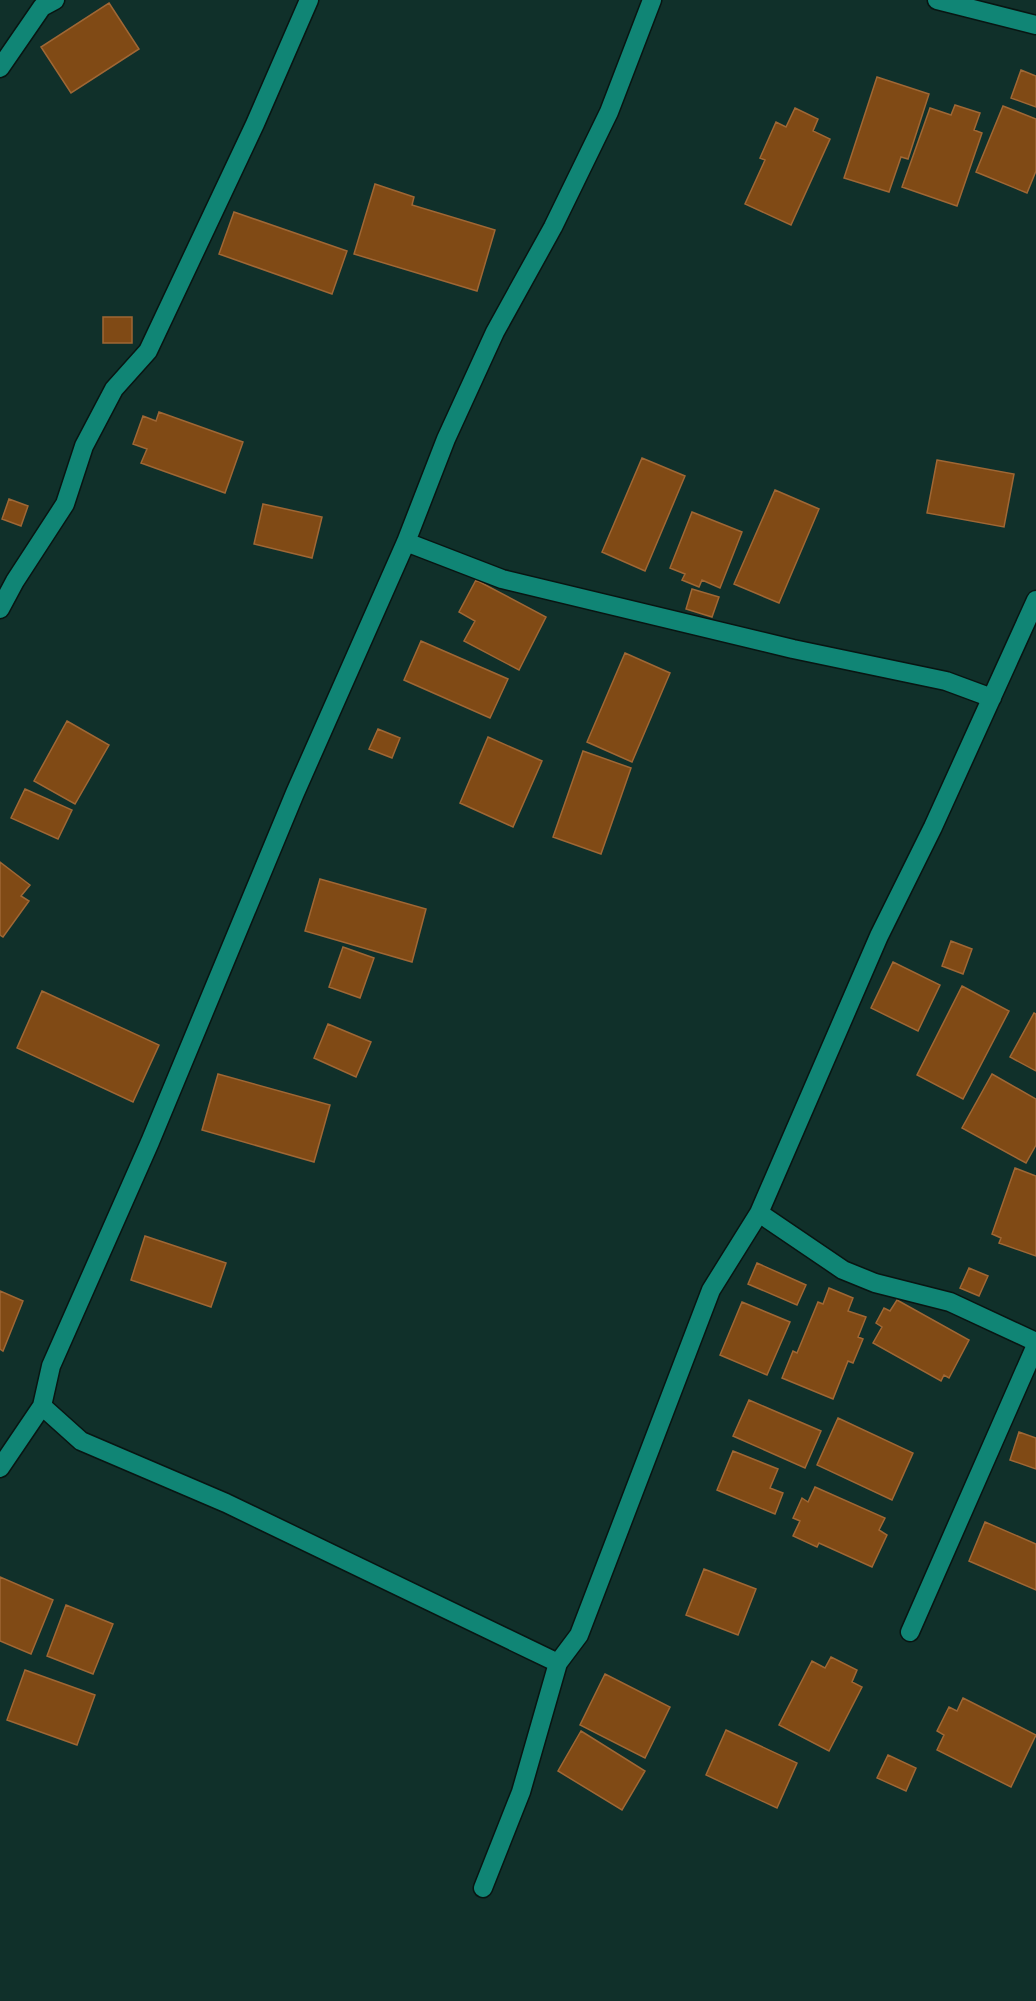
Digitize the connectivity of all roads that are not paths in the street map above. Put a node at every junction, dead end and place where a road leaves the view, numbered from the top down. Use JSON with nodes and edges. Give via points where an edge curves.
{"nodes":[{"id":1,"x":55,"y":0,"type":"edge"},
{"id":2,"x":309,"y":0,"type":"edge"},
{"id":3,"x":652,"y":0,"type":"edge"},
{"id":4,"x":937,"y":0,"type":"edge"},
{"id":5,"x":1036,"y":25,"type":"edge"},
{"id":6,"x":0,"y":68,"type":"edge"},
{"id":7,"x":406,"y":542,"type":"junction"},
{"id":8,"x":1036,"y":600,"type":"edge"},
{"id":9,"x":0,"y":609,"type":"edge"},
{"id":10,"x":992,"y":698,"type":"junction"},
{"id":11,"x":759,"y":1213,"type":"junction"},
{"id":12,"x":1036,"y":1344,"type":"edge"},
{"id":13,"x":42,"y":1406,"type":"junction"},
{"id":14,"x":0,"y":1468,"type":"edge"},
{"id":15,"x":910,"y":1632,"type":"dead end"},
{"id":16,"x":558,"y":1663,"type":"junction"},
{"id":17,"x":483,"y":1888,"type":"dead end"}],
"edges":[{"from":1,"to":6,"type":"street","via":[[42,7]]},
{"from":2,"to":9,"type":"street","via":[[148,351],[114,388],[84,446],[65,504]]},
{"from":3,"to":7,"type":"street","via":[[609,112],[553,227],[495,332],[446,439]]},
{"from":4,"to":5,"type":"street"},
{"from":7,"to":10,"type":"street","via":[[502,579],[793,649],[946,681]]},
{"from":7,"to":13,"type":"street","via":[[51,1366]]},
{"from":8,"to":10,"type":"street"},
{"from":10,"to":11,"type":"street","via":[[879,936]]},
{"from":11,"to":12,"type":"street","via":[[843,1270],[875,1283],[950,1302]]},
{"from":11,"to":16,"type":"street","via":[[711,1290],[579,1635]]},
{"from":12,"to":15,"type":"street"},
{"from":13,"to":14,"type":"street"},
{"from":13,"to":16,"type":"street","via":[[81,1441],[226,1503]]},
{"from":16,"to":17,"type":"street","via":[[521,1792]]}]}
